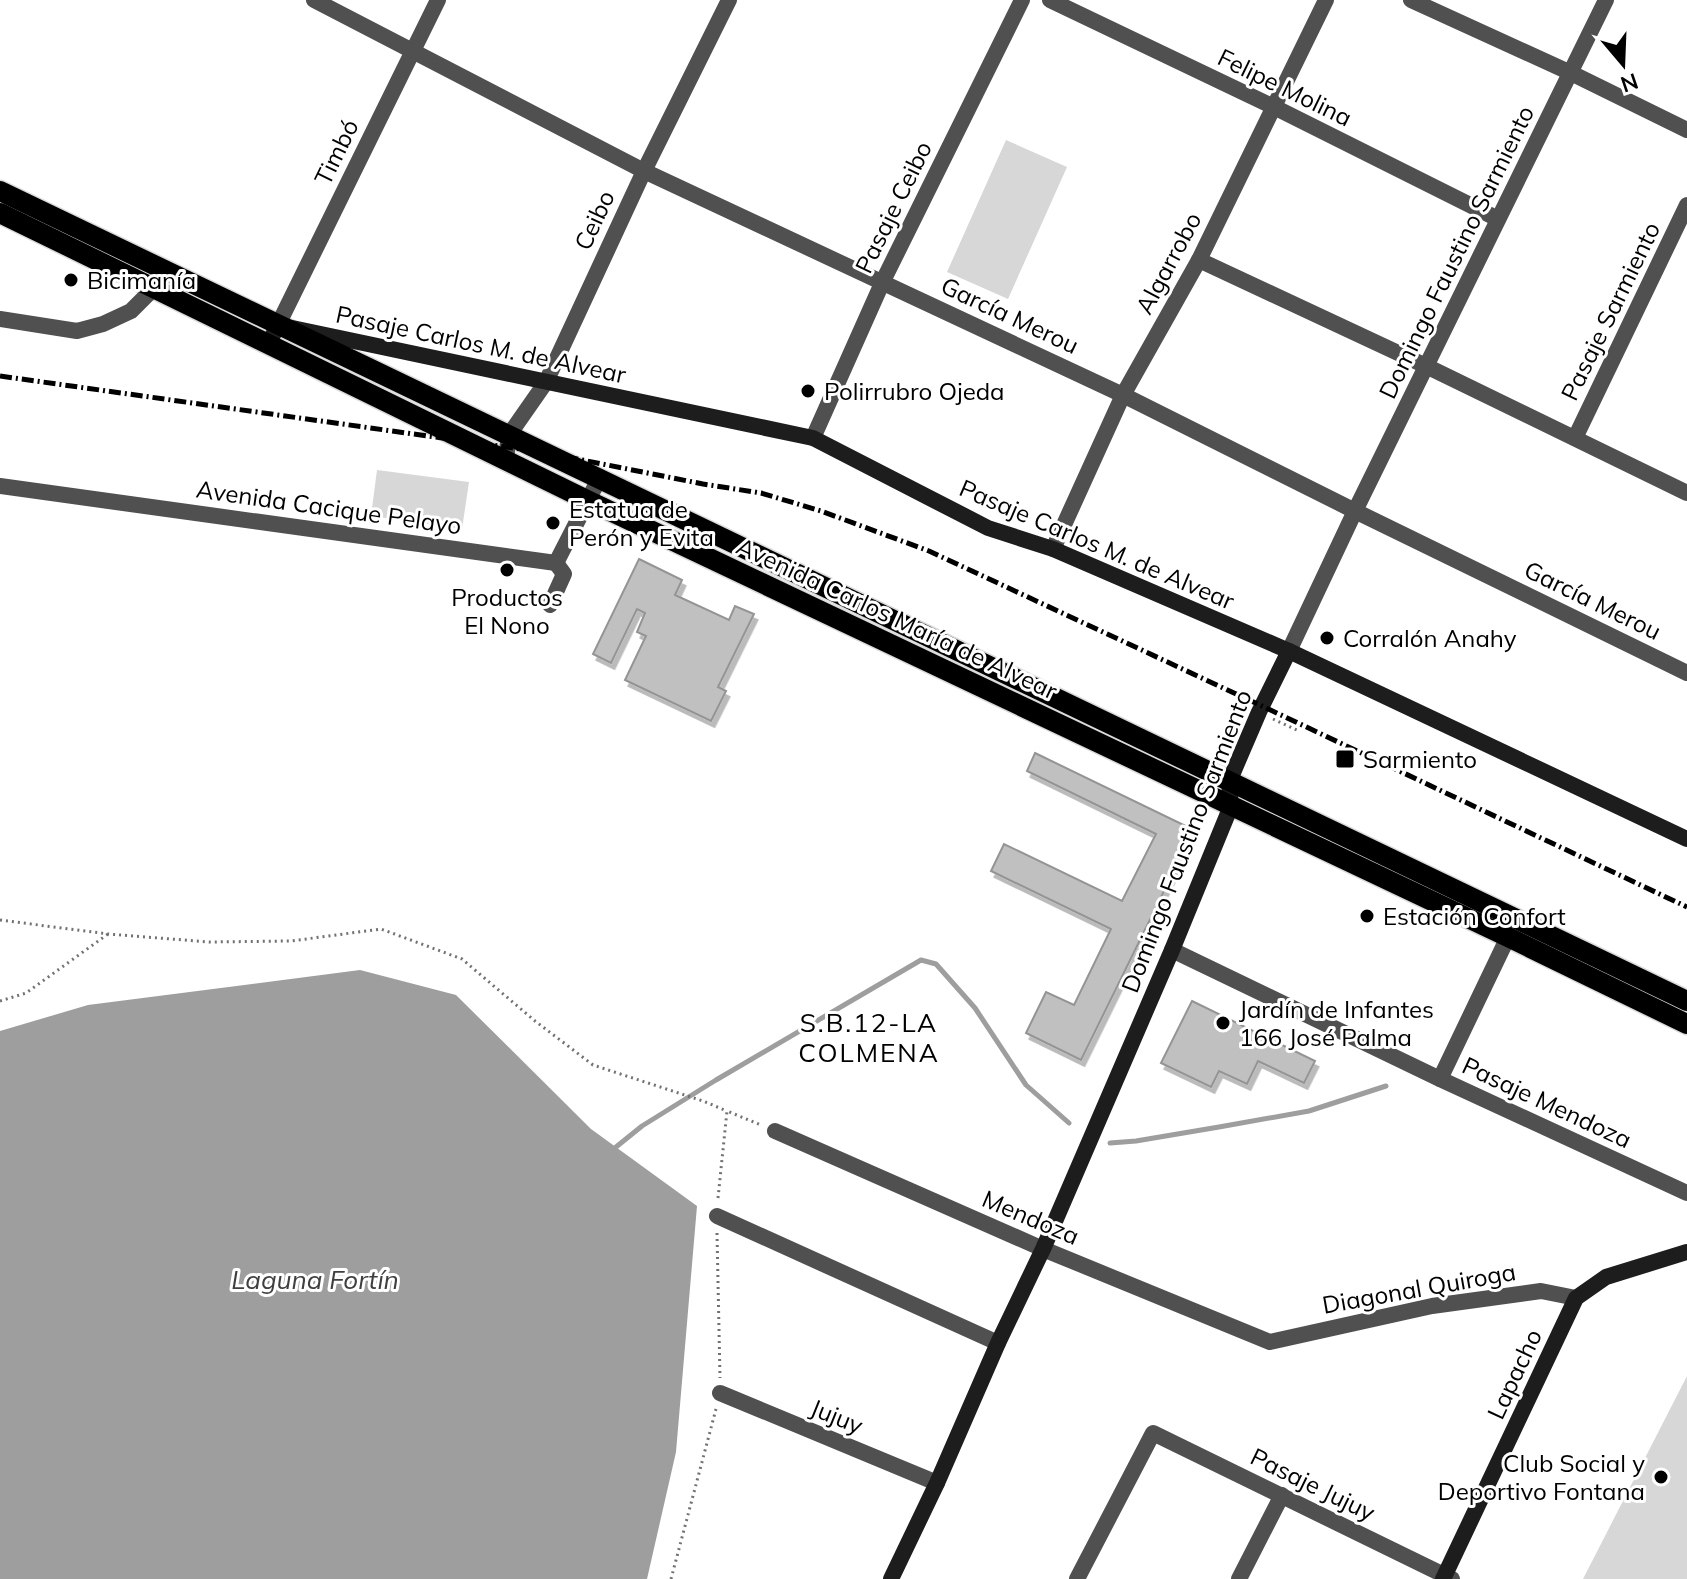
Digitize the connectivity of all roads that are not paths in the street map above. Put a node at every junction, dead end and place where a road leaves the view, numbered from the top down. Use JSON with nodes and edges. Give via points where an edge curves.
{"nodes":[{"id":1,"x":314,"y":0,"type":"edge"},
{"id":2,"x":438,"y":0,"type":"edge"},
{"id":3,"x":729,"y":0,"type":"edge"},
{"id":4,"x":1022,"y":0,"type":"edge"},
{"id":5,"x":1050,"y":0,"type":"edge"},
{"id":6,"x":1326,"y":0,"type":"edge"},
{"id":7,"x":1411,"y":0,"type":"edge"},
{"id":8,"x":1606,"y":0,"type":"edge"},
{"id":9,"x":413,"y":51,"type":"junction"},
{"id":10,"x":1571,"y":73,"type":"junction"},
{"id":11,"x":1274,"y":107,"type":"junction"},
{"id":12,"x":1687,"y":130,"type":"edge"},
{"id":13,"x":644,"y":171,"type":"junction"},
{"id":14,"x":0,"y":191,"type":"edge"},
{"id":15,"x":1687,"y":205,"type":"edge"},
{"id":16,"x":0,"y":213,"type":"edge"},
{"id":17,"x":1498,"y":219,"type":"junction"},
{"id":18,"x":1199,"y":260,"type":"junction"},
{"id":19,"x":883,"y":281,"type":"junction"},
{"id":20,"x":154,"y":288,"type":"junction"},
{"id":21,"x":0,"y":319,"type":"edge"},
{"id":22,"x":278,"y":325,"type":"junction"},
{"id":23,"x":268,"y":345,"type":"junction"},
{"id":24,"x":1426,"y":366,"type":"junction"},
{"id":25,"x":546,"y":382,"type":"junction"},
{"id":26,"x":1123,"y":395,"type":"junction"},
{"id":27,"x":509,"y":435,"type":"junction"},
{"id":28,"x":813,"y":438,"type":"junction"},
{"id":29,"x":1575,"y":438,"type":"junction"},
{"id":30,"x":506,"y":459,"type":"junction"},
{"id":31,"x":600,"y":477,"type":"junction"},
{"id":32,"x":0,"y":486,"type":"edge"},
{"id":33,"x":1687,"y":493,"type":"edge"},
{"id":34,"x":589,"y":501,"type":"junction"},
{"id":35,"x":1355,"y":511,"type":"junction"},
{"id":36,"x":1053,"y":549,"type":"junction"},
{"id":37,"x":556,"y":563,"type":"junction"},
{"id":38,"x":550,"y":605,"type":"dead end"},
{"id":39,"x":1289,"y":651,"type":"junction"},
{"id":40,"x":1687,"y":673,"type":"edge"},
{"id":41,"x":1229,"y":782,"type":"junction"},
{"id":42,"x":1231,"y":806,"type":"junction"},
{"id":43,"x":1687,"y":839,"type":"edge"},
{"id":44,"x":1508,"y":937,"type":"junction"},
{"id":45,"x":1172,"y":950,"type":"junction"},
{"id":46,"x":1687,"y":1001,"type":"edge"},
{"id":47,"x":1687,"y":1024,"type":"edge"},
{"id":48,"x":1440,"y":1079,"type":"junction"},
{"id":49,"x":775,"y":1131,"type":"road end"},
{"id":50,"x":1687,"y":1193,"type":"edge"},
{"id":51,"x":717,"y":1216,"type":"road end"},
{"id":52,"x":1043,"y":1249,"type":"junction"},
{"id":53,"x":1687,"y":1252,"type":"edge"},
{"id":54,"x":1576,"y":1298,"type":"junction"},
{"id":55,"x":1270,"y":1342,"type":"joint"},
{"id":56,"x":998,"y":1343,"type":"junction"},
{"id":57,"x":720,"y":1393,"type":"road end"},
{"id":58,"x":937,"y":1483,"type":"junction"},
{"id":59,"x":1282,"y":1495,"type":"junction"},
{"id":60,"x":1447,"y":1578,"type":"edge"},
{"id":61,"x":891,"y":1579,"type":"edge"},
{"id":62,"x":1077,"y":1579,"type":"edge"},
{"id":63,"x":1239,"y":1579,"type":"edge"}],
"edges":[{"from":1,"to":9,"type":"street","name":"García Merou"},
{"from":2,"to":9,"type":"street","name":"Timbó"},
{"from":3,"to":13,"type":"street","name":"Ceibo"},
{"from":4,"to":19,"type":"street","name":"Pasaje Ceibo"},
{"from":5,"to":11,"type":"street","name":"Felipe Molina"},
{"from":6,"to":11,"type":"street","name":"Algarrobo"},
{"from":7,"to":10,"type":"street"},
{"from":8,"to":10,"type":"street","name":"Domingo Faustino Sarmiento"},
{"from":9,"to":13,"type":"street","name":"García Merou"},
{"from":9,"to":22,"type":"street","name":"Timbó"},
{"from":10,"to":12,"type":"street"},
{"from":10,"to":17,"type":"street","name":"Domingo Faustino Sarmiento"},
{"from":11,"to":17,"type":"street","name":"Felipe Molina"},
{"from":11,"to":18,"type":"street","name":"Algarrobo"},
{"from":13,"to":19,"type":"street","name":"García Merou"},
{"from":13,"to":25,"type":"street","name":"Ceibo"},
{"from":14,"to":22,"type":"main road","name":"Avenida Carlos María de Alvear"},
{"from":15,"to":29,"type":"street","name":"Pasaje Sarmiento"},
{"from":16,"to":20,"type":"main road","name":"Avenida Carlos María de Alvear"},
{"from":17,"to":24,"type":"street","name":"Domingo Faustino Sarmiento"},
{"from":18,"to":24,"type":"street"},
{"from":18,"to":26,"type":"street","name":"Algarrobo"},
{"from":19,"to":26,"type":"street","name":"García Merou"},
{"from":19,"to":28,"type":"street","name":"Pasaje Ceibo"},
{"from":20,"to":21,"type":"street","via":[[131,311],[77,331]]},
{"from":20,"to":23,"type":"main road","name":"Avenida Carlos María de Alvear"},
{"from":22,"to":23,"type":"street"},
{"from":22,"to":25,"type":"street","name":"Pasaje Carlos M. de Alvear"},
{"from":22,"to":27,"type":"main road","name":"Avenida Carlos María de Alvear"},
{"from":23,"to":30,"type":"main road","name":"Avenida Carlos María de Alvear"},
{"from":24,"to":29,"type":"street"},
{"from":24,"to":35,"type":"street","name":"Domingo Faustino Sarmiento"},
{"from":25,"to":27,"type":"street","name":"Ceibo"},
{"from":25,"to":28,"type":"street","name":"Pasaje Carlos M. de Alvear"},
{"from":26,"to":35,"type":"street","name":"García Merou"},
{"from":26,"to":36,"type":"street","name":"Algarrobo"},
{"from":27,"to":30,"type":"street","name":"Ceibo"},
{"from":27,"to":31,"type":"main road","name":"Avenida Carlos María de Alvear"},
{"from":28,"to":36,"type":"street","name":"Pasaje Carlos M. de Alvear","via":[[988,528]]},
{"from":29,"to":33,"type":"street"},
{"from":30,"to":34,"type":"main road","name":"Avenida Carlos María de Alvear"},
{"from":31,"to":34,"type":"street"},
{"from":31,"to":41,"type":"main road","name":"Avenida Carlos María de Alvear"},
{"from":32,"to":37,"type":"street","name":"Avenida Cacique Pelayo"},
{"from":34,"to":37,"type":"street"},
{"from":34,"to":42,"type":"main road","name":"Avenida Carlos María de Alvear"},
{"from":35,"to":39,"type":"street","name":"Domingo Faustino Sarmiento"},
{"from":35,"to":40,"type":"street","name":"García Merou"},
{"from":36,"to":39,"type":"street","name":"Pasaje Carlos M. de Alvear"},
{"from":37,"to":38,"type":"street","via":[[564,574]]},
{"from":39,"to":41,"type":"street","name":"Domingo Faustino Sarmiento"},
{"from":39,"to":43,"type":"street","name":"Pasaje Carlos M. de Alvear"},
{"from":41,"to":42,"type":"street","name":"Domingo Faustino Sarmiento"},
{"from":41,"to":46,"type":"main road","name":"Avenida Carlos María de Alvear"},
{"from":42,"to":44,"type":"main road","name":"Avenida Carlos María de Alvear"},
{"from":42,"to":45,"type":"street","name":"Domingo Faustino Sarmiento"},
{"from":44,"to":47,"type":"main road","name":"Avenida Carlos María de Alvear"},
{"from":44,"to":48,"type":"street"},
{"from":45,"to":48,"type":"street","name":"Pasaje Mendoza"},
{"from":45,"to":52,"type":"street","name":"Domingo Faustino Sarmiento"},
{"from":48,"to":50,"type":"street","name":"Pasaje Mendoza"},
{"from":49,"to":52,"type":"street","name":"Mendoza"},
{"from":51,"to":56,"type":"street"},
{"from":52,"to":55,"type":"street","name":"Mendoza"},
{"from":52,"to":56,"type":"street","name":"Domingo Faustino Sarmiento"},
{"from":53,"to":54,"type":"street","via":[[1606,1277]]},
{"from":54,"to":55,"type":"street","name":"Diagonal Quiroga","via":[[1541,1291],[1432,1306]]},
{"from":54,"to":60,"type":"street","name":"Lapacho"},
{"from":56,"to":58,"type":"street","name":"Domingo Faustino Sarmiento"},
{"from":57,"to":58,"type":"street","name":"Jujuy"},
{"from":58,"to":61,"type":"street","name":"Domingo Faustino Sarmiento"},
{"from":59,"to":60,"type":"street","name":"Pasaje Jujuy"},
{"from":59,"to":62,"type":"street","name":"Pasaje Jujuy","via":[[1153,1433]]},
{"from":59,"to":63,"type":"street"}]}
